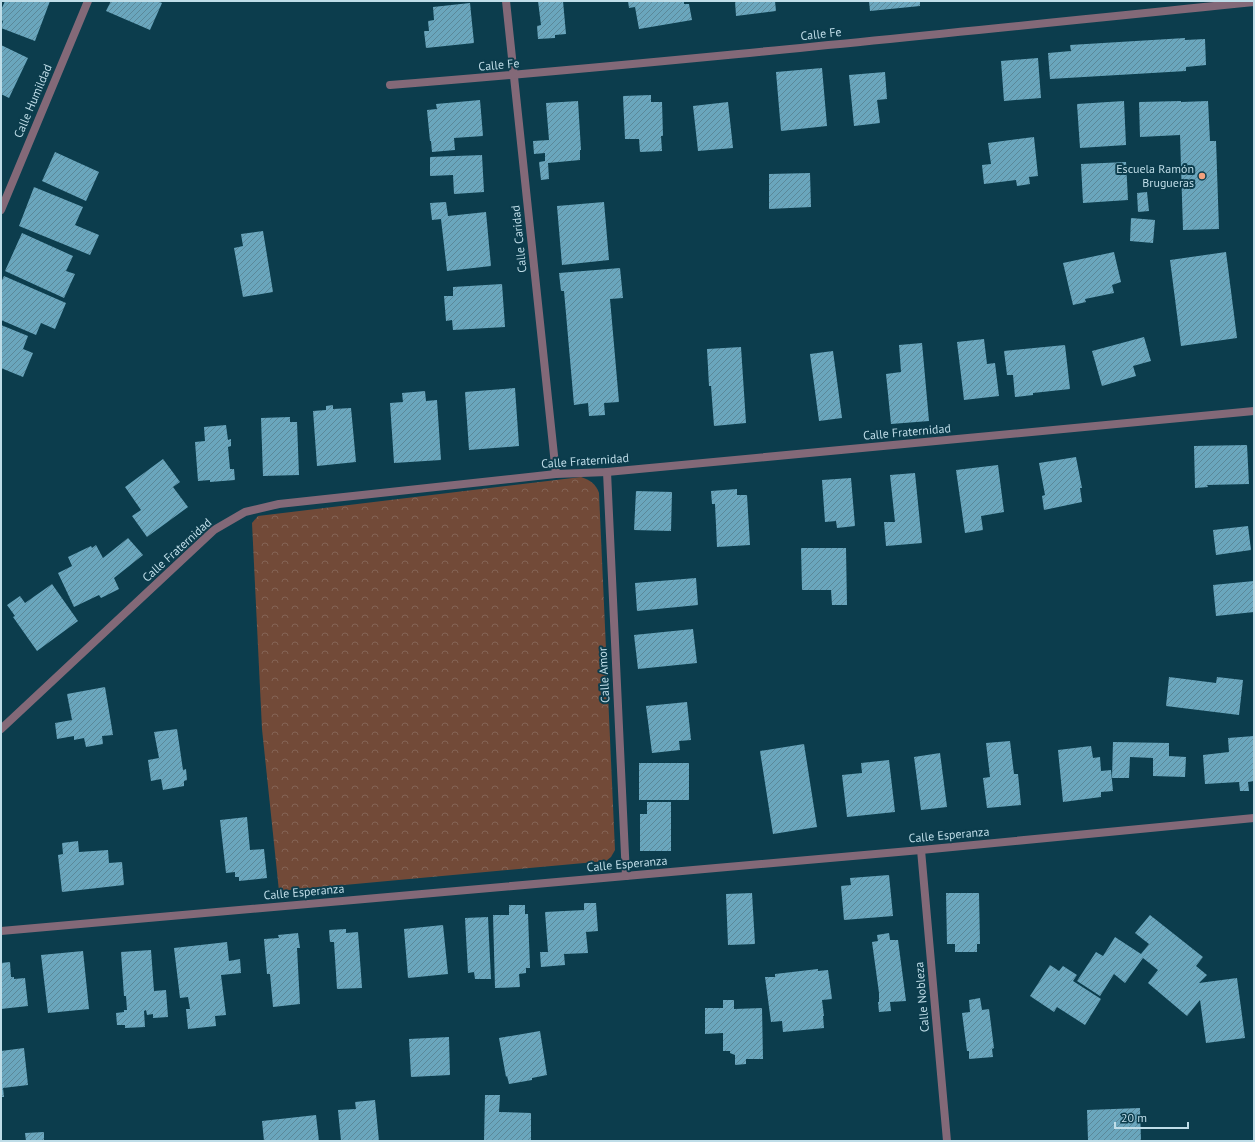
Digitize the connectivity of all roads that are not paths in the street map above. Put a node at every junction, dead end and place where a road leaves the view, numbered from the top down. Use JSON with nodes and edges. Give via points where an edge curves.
{"nodes":[{"id":1,"x":88,"y":1,"type":"edge"},
{"id":2,"x":506,"y":1,"type":"edge"},
{"id":3,"x":1254,"y":2,"type":"edge"},
{"id":4,"x":513,"y":76,"type":"junction"},
{"id":5,"x":390,"y":85,"type":"dead end"},
{"id":6,"x":1,"y":210,"type":"edge"},
{"id":7,"x":1254,"y":411,"type":"edge"},
{"id":8,"x":607,"y":472,"type":"junction"},
{"id":9,"x":556,"y":474,"type":"junction"},
{"id":10,"x":1,"y":729,"type":"edge"},
{"id":11,"x":1254,"y":818,"type":"edge"},
{"id":12,"x":922,"y":850,"type":"junction"},
{"id":13,"x":626,"y":876,"type":"junction"},
{"id":14,"x":1,"y":931,"type":"edge"},
{"id":15,"x":947,"y":1141,"type":"edge"}],
"edges":[{"from":1,"to":6,"type":"street","name":"Calle Humildad"},
{"from":2,"to":4,"type":"street","name":"Calle Caridad"},
{"from":3,"to":4,"type":"street","name":"Calle Fe"},
{"from":4,"to":5,"type":"street","name":"Calle Fe"},
{"from":4,"to":9,"type":"street","name":"Calle Caridad"},
{"from":7,"to":8,"type":"street","name":"Calle Fraternidad"},
{"from":8,"to":9,"type":"street","name":"Calle Fraternidad"},
{"from":8,"to":13,"type":"street","name":"Calle Amor"},
{"from":9,"to":10,"type":"street","name":"Calle Fraternidad","via":[[279,504],[245,512],[214,530]]},
{"from":11,"to":12,"type":"street","name":"Calle Esperanza"},
{"from":12,"to":13,"type":"street","name":"Calle Esperanza"},
{"from":12,"to":15,"type":"street","name":"Calle Nobleza"},
{"from":13,"to":14,"type":"street","name":"Calle Esperanza"}]}
